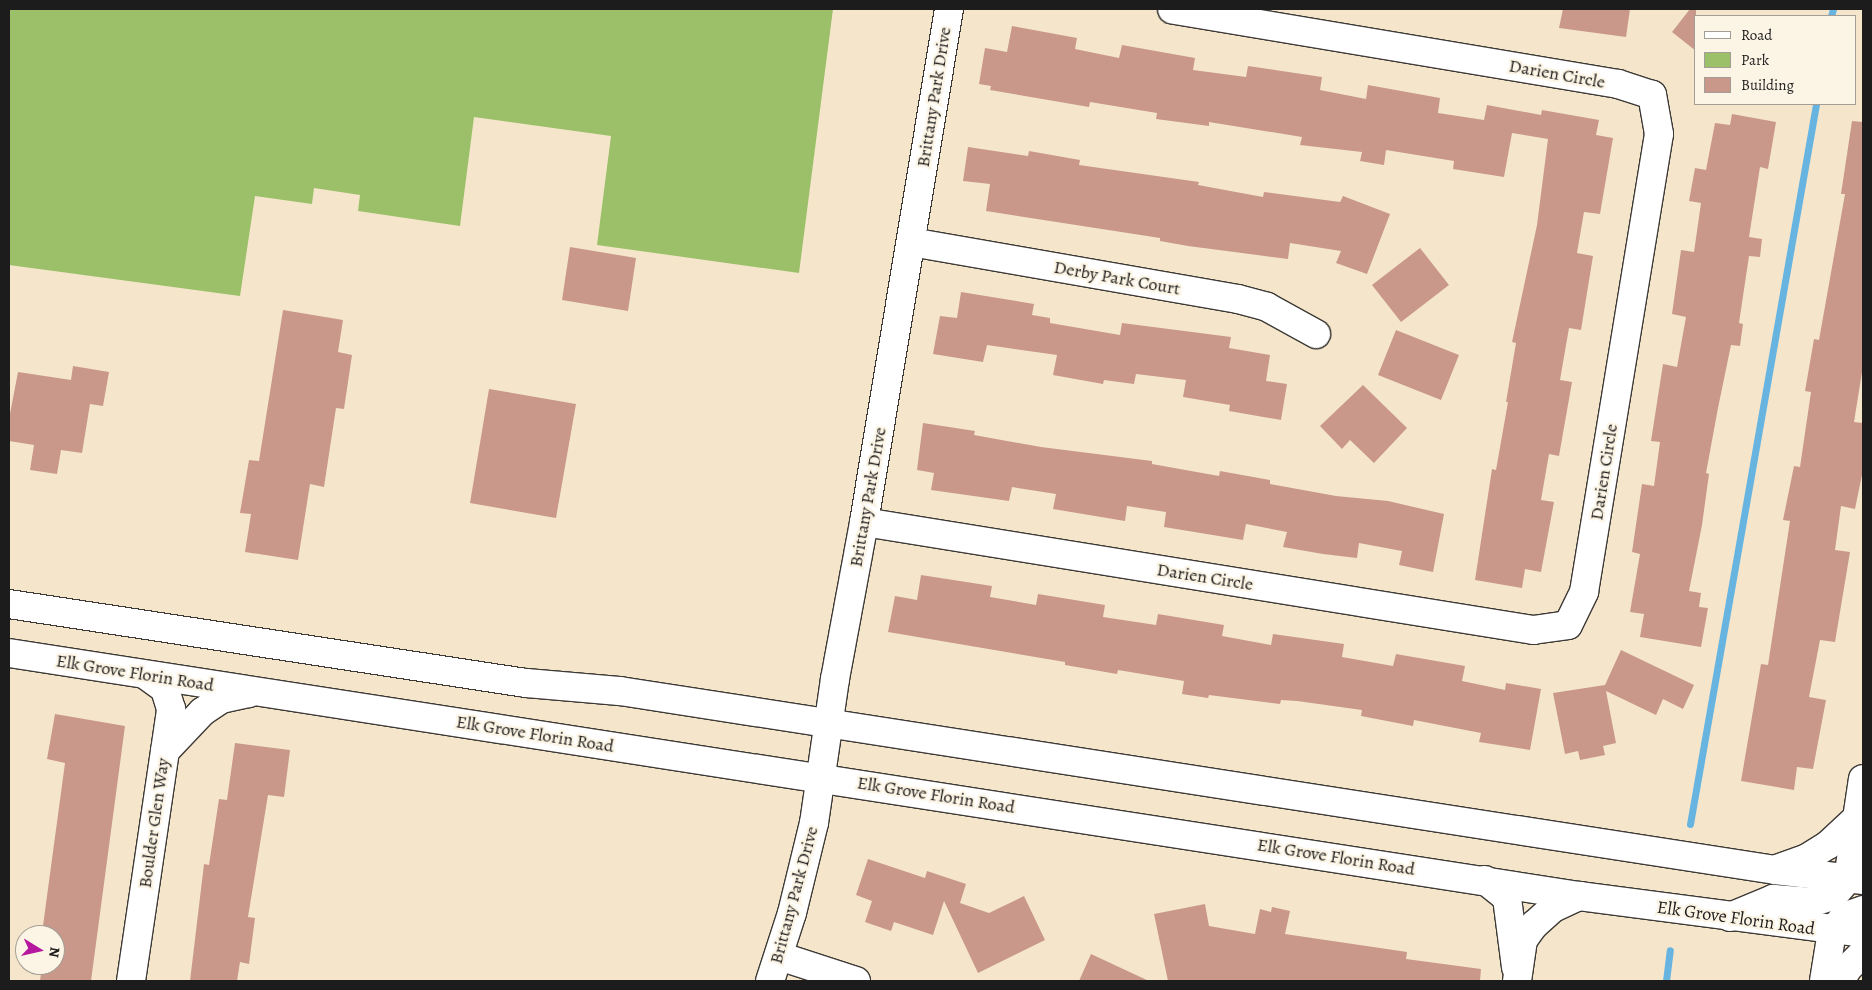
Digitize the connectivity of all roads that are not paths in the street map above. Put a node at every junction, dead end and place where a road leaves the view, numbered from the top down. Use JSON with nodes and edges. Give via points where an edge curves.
{"nodes":[{"id":1,"x":949,"y":9,"type":"edge"},
{"id":2,"x":1172,"y":9,"type":"edge"},
{"id":3,"x":911,"y":242,"type":"junction"},
{"id":4,"x":1316,"y":334,"type":"dead end"},
{"id":5,"x":864,"y":522,"type":"junction"},
{"id":6,"x":9,"y":604,"type":"edge"},
{"id":7,"x":9,"y":654,"type":"edge"},
{"id":8,"x":146,"y":675,"type":"junction"},
{"id":9,"x":258,"y":691,"type":"junction"},
{"id":10,"x":828,"y":723,"type":"junction"},
{"id":11,"x":165,"y":751,"type":"junction"},
{"id":12,"x":820,"y":777,"type":"junction"},
{"id":13,"x":1863,"y":779,"type":"edge"},
{"id":14,"x":1857,"y":818,"type":"junction"},
{"id":15,"x":1775,"y":870,"type":"junction"},
{"id":16,"x":1485,"y":880,"type":"junction"},
{"id":17,"x":1856,"y":880,"type":"edge"},
{"id":18,"x":1579,"y":896,"type":"junction"},
{"id":19,"x":1863,"y":910,"type":"edge"},
{"id":20,"x":1730,"y":917,"type":"junction"},
{"id":21,"x":1832,"y":931,"type":"junction"},
{"id":22,"x":1863,"y":934,"type":"edge"},
{"id":23,"x":1863,"y":953,"type":"edge"},
{"id":24,"x":775,"y":969,"type":"edge"},
{"id":25,"x":131,"y":981,"type":"edge"},
{"id":26,"x":856,"y":981,"type":"edge"},
{"id":27,"x":1517,"y":981,"type":"edge"},
{"id":28,"x":1824,"y":981,"type":"edge"},
{"id":29,"x":1842,"y":981,"type":"edge"}],
"edges":[{"from":1,"to":3,"type":"main road","name":"Brittany Park Drive"},
{"from":2,"to":5,"type":"main road","name":"Darien Circle","via":[[1608,83],[1652,95],[1658,144],[1584,592],[1568,625],[1533,630]]},
{"from":3,"to":4,"type":"main road","name":"Derby Park Court","via":[[1238,300],[1267,307]]},
{"from":3,"to":5,"type":"main road","name":"Brittany Park Drive"},
{"from":5,"to":10,"type":"main road","name":"Brittany Park Drive"},
{"from":6,"to":10,"type":"main road","via":[[509,681],[620,691]]},
{"from":7,"to":8,"type":"main road","name":"Elk Grove Florin Road"},
{"from":8,"to":9,"type":"main road","name":"Elk Grove Florin Road"},
{"from":8,"to":11,"type":"main road","name":"Boulder Glen Way","via":[[165,689],[171,709]]},
{"from":9,"to":11,"type":"main road","via":[[221,699],[202,712]]},
{"from":9,"to":12,"type":"main road","name":"Elk Grove Florin Road"},
{"from":10,"to":12,"type":"main road","name":"Brittany Park Drive"},
{"from":10,"to":15,"type":"main road"},
{"from":11,"to":25,"type":"main road","name":"Boulder Glen Way"},
{"from":12,"to":16,"type":"main road","name":"Elk Grove Florin Road"},
{"from":12,"to":24,"type":"main road","name":"Brittany Park Drive","via":[[806,859]]},
{"from":13,"to":14,"type":"main road"},
{"from":14,"to":15,"type":"main road","via":[[1828,845],[1807,858]]},
{"from":14,"to":17,"type":"main road"},
{"from":15,"to":17,"type":"main road"},
{"from":16,"to":18,"type":"main road","name":"Elk Grove Florin Road"},
{"from":16,"to":27,"type":"main road","via":[[1507,898]]},
{"from":17,"to":20,"type":"main road","via":[[1833,896],[1813,902],[1773,899]]},
{"from":18,"to":20,"type":"main road","name":"Elk Grove Florin Road"},
{"from":18,"to":27,"type":"main road","via":[[1553,908],[1534,924],[1523,940]]},
{"from":19,"to":21,"type":"main road","via":[[1844,918]]},
{"from":20,"to":21,"type":"main road","name":"Elk Grove Florin Road"},
{"from":21,"to":22,"type":"main road","name":"Elk Grove Florin Road"},
{"from":21,"to":28,"type":"main road"},
{"from":23,"to":29,"type":"main road","via":[[1846,969]]},
{"from":24,"to":26,"type":"main road"}]}
